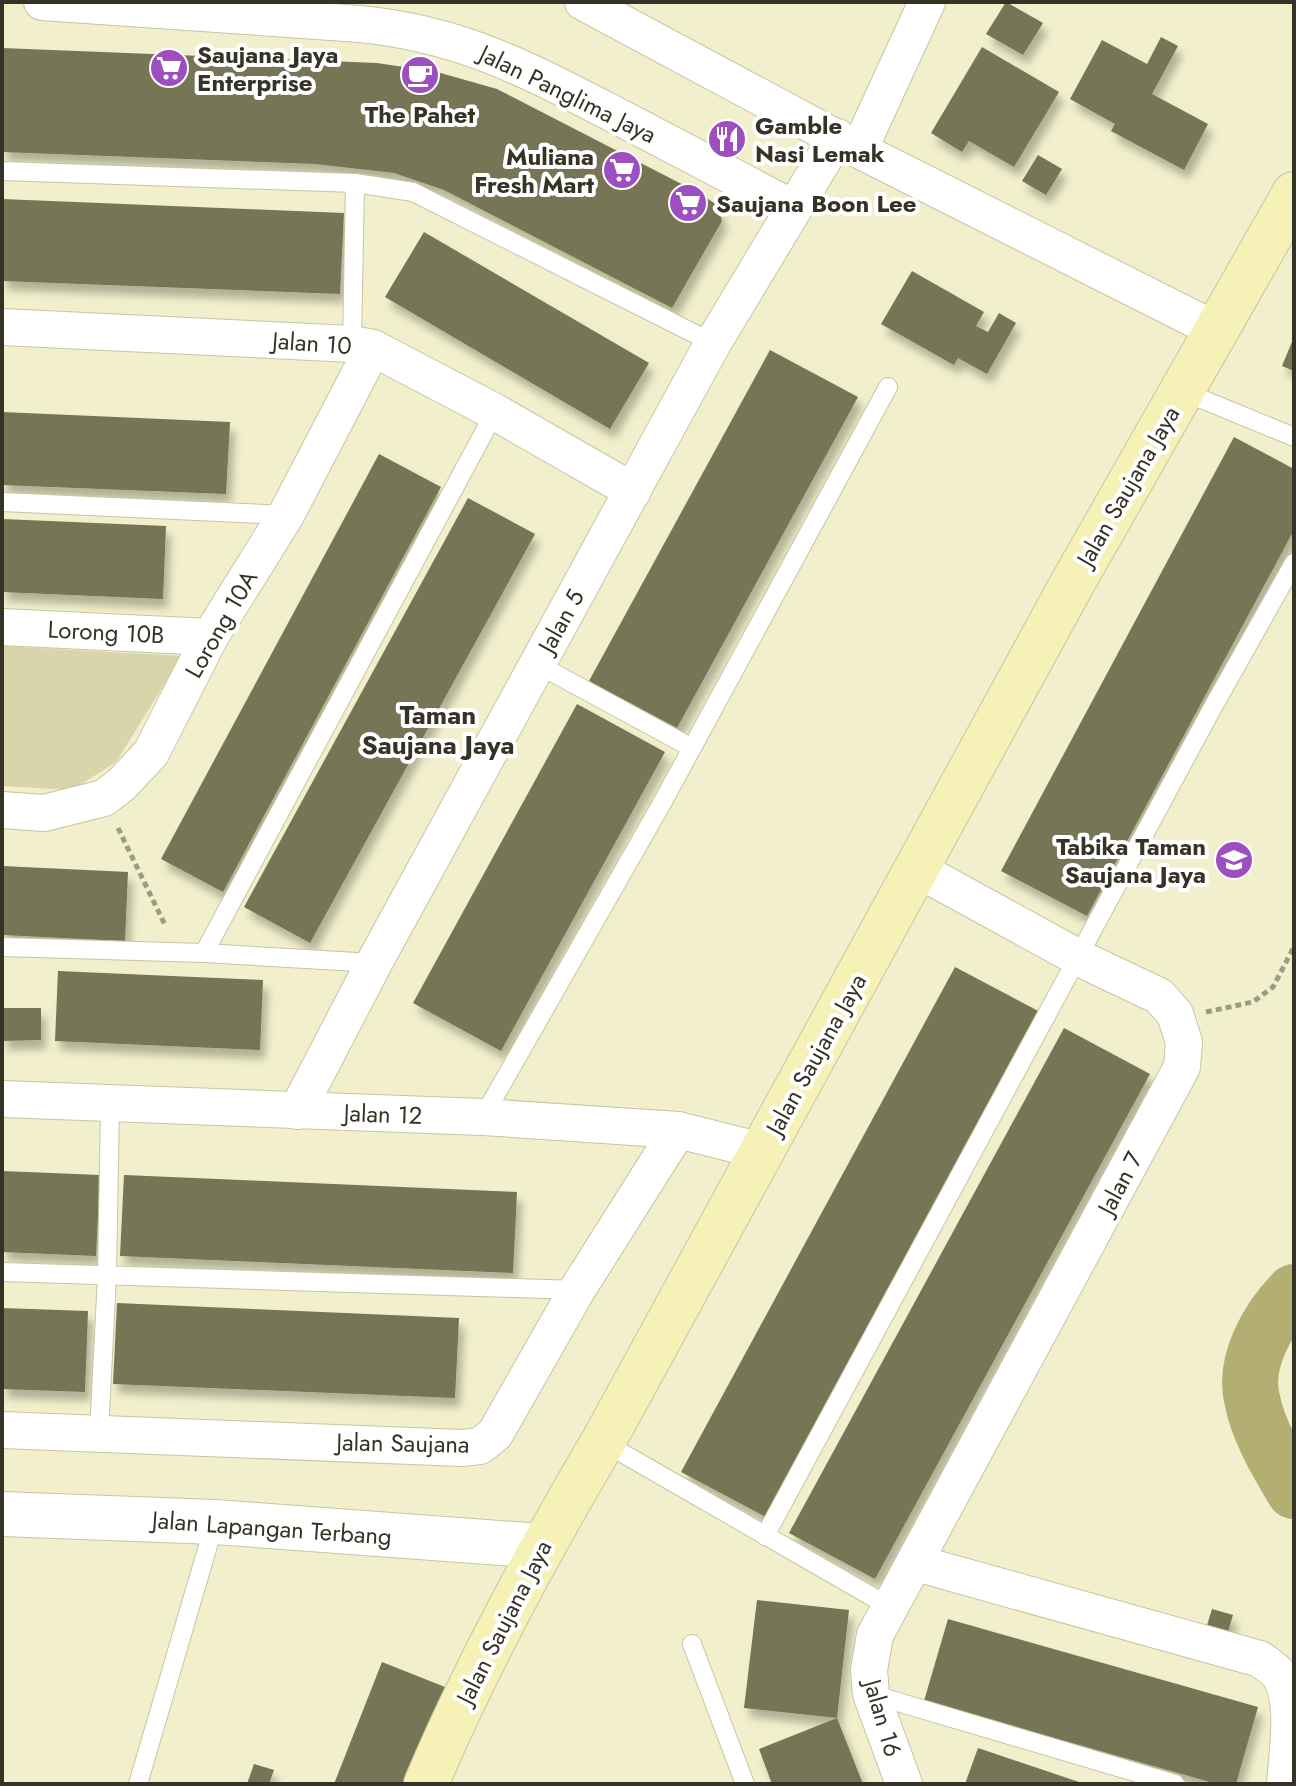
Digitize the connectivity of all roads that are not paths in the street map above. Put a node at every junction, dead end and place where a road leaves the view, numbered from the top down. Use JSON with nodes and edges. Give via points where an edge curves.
{"nodes":[{"id":1,"x":42,"y":2,"type":"edge"},
{"id":2,"x":927,"y":2,"type":"edge"},
{"id":3,"x":590,"y":4,"type":"edge"},
{"id":4,"x":848,"y":144,"type":"junction"},
{"id":5,"x":2,"y":171,"type":"edge"},
{"id":6,"x":355,"y":183,"type":"junction"},
{"id":7,"x":1294,"y":194,"type":"edge"},
{"id":8,"x":792,"y":208,"type":"junction"},
{"id":9,"x":2,"y":327,"type":"edge"},
{"id":10,"x":1218,"y":331,"type":"junction"},
{"id":11,"x":713,"y":343,"type":"junction"},
{"id":12,"x":362,"y":346,"type":"junction"},
{"id":13,"x":888,"y":387,"type":"dead end"},
{"id":14,"x":1182,"y":391,"type":"junction"},
{"id":15,"x":495,"y":412,"type":"junction"},
{"id":16,"x":1294,"y":437,"type":"edge"},
{"id":17,"x":633,"y":491,"type":"junction"},
{"id":18,"x":2,"y":502,"type":"edge"},
{"id":19,"x":286,"y":515,"type":"junction"},
{"id":20,"x":1294,"y":563,"type":"edge"},
{"id":21,"x":2,"y":627,"type":"edge"},
{"id":22,"x":210,"y":637,"type":"junction"},
{"id":23,"x":537,"y":664,"type":"junction"},
{"id":24,"x":692,"y":748,"type":"junction"},
{"id":25,"x":2,"y":810,"type":"edge"},
{"id":26,"x":917,"y":869,"type":"junction"},
{"id":27,"x":2,"y":947,"type":"edge"},
{"id":28,"x":204,"y":953,"type":"junction"},
{"id":29,"x":1079,"y":958,"type":"junction"},
{"id":30,"x":374,"y":963,"type":"junction"},
{"id":31,"x":2,"y":1099,"type":"edge"},
{"id":32,"x":110,"y":1105,"type":"junction"},
{"id":33,"x":297,"y":1111,"type":"junction"},
{"id":34,"x":483,"y":1117,"type":"junction"},
{"id":35,"x":678,"y":1130,"type":"junction"},
{"id":36,"x":762,"y":1151,"type":"junction"},
{"id":37,"x":2,"y":1272,"type":"edge"},
{"id":38,"x":107,"y":1276,"type":"junction"},
{"id":39,"x":577,"y":1290,"type":"junction"},
{"id":40,"x":2,"y":1430,"type":"edge"},
{"id":41,"x":99,"y":1433,"type":"junction"},
{"id":42,"x":603,"y":1442,"type":"junction"},
{"id":43,"x":2,"y":1514,"type":"edge"},
{"id":44,"x":215,"y":1522,"type":"junction"},
{"id":45,"x":765,"y":1536,"type":"junction"},
{"id":46,"x":541,"y":1546,"type":"junction"},
{"id":47,"x":916,"y":1563,"type":"junction"},
{"id":48,"x":890,"y":1607,"type":"junction"},
{"id":49,"x":692,"y":1644,"type":"dead end"},
{"id":50,"x":871,"y":1694,"type":"junction"},
{"id":51,"x":138,"y":1784,"type":"edge"},
{"id":52,"x":426,"y":1784,"type":"edge"},
{"id":53,"x":745,"y":1784,"type":"edge"},
{"id":54,"x":904,"y":1784,"type":"edge"},
{"id":55,"x":1175,"y":1784,"type":"edge"},
{"id":56,"x":1285,"y":1784,"type":"edge"}],
"edges":[{"from":1,"to":8,"type":"street","name":"Jalan Panglima Jaya","via":[[387,27],[442,37],[520,66]]},
{"from":2,"to":4,"type":"street","name":"Jalan 5"},
{"from":3,"to":4,"type":"street"},
{"from":4,"to":8,"type":"street","name":"Jalan 5"},
{"from":4,"to":10,"type":"street"},
{"from":5,"to":6,"type":"lane"},
{"from":6,"to":11,"type":"lane","via":[[413,192]]},
{"from":6,"to":12,"type":"lane"},
{"from":7,"to":10,"type":"main road","name":"Jalan Saujana Jaya"},
{"from":8,"to":11,"type":"street","name":"Jalan 5"},
{"from":9,"to":12,"type":"street","name":"Jalan 10"},
{"from":10,"to":14,"type":"main road","name":"Jalan Saujana Jaya"},
{"from":11,"to":17,"type":"street","name":"Jalan 5"},
{"from":12,"to":15,"type":"street","name":"Jalan 10"},
{"from":12,"to":19,"type":"street","name":"Lorong 10A"},
{"from":13,"to":24,"type":"lane"},
{"from":14,"to":16,"type":"lane"},
{"from":14,"to":26,"type":"main road","name":"Jalan Saujana Jaya"},
{"from":15,"to":17,"type":"street","name":"Jalan 10"},
{"from":15,"to":28,"type":"lane"},
{"from":17,"to":23,"type":"street","name":"Jalan 5"},
{"from":18,"to":19,"type":"lane"},
{"from":19,"to":22,"type":"street","name":"Lorong 10A"},
{"from":20,"to":29,"type":"lane"},
{"from":21,"to":22,"type":"street","name":"Lorong 10B"},
{"from":22,"to":25,"type":"street","name":"Lorong 10A","via":[[151,753],[122,784],[104,798],[44,813]]},
{"from":23,"to":24,"type":"lane"},
{"from":23,"to":30,"type":"street","name":"Jalan 5"},
{"from":24,"to":34,"type":"lane"},
{"from":26,"to":29,"type":"street"},
{"from":26,"to":36,"type":"main road","name":"Jalan Saujana Jaya"},
{"from":27,"to":28,"type":"lane"},
{"from":28,"to":30,"type":"lane"},
{"from":29,"to":45,"type":"lane"},
{"from":29,"to":47,"type":"street","name":"Jalan 7","via":[[1159,996],[1175,1014],[1184,1042],[1182,1067]]},
{"from":30,"to":33,"type":"street","name":"Jalan 5"},
{"from":31,"to":32,"type":"street","name":"Jalan 12"},
{"from":32,"to":33,"type":"street","name":"Jalan 12"},
{"from":32,"to":38,"type":"lane"},
{"from":33,"to":34,"type":"street","name":"Jalan 12"},
{"from":34,"to":35,"type":"street","name":"Jalan 12"},
{"from":35,"to":36,"type":"street","name":"Jalan 12"},
{"from":35,"to":39,"type":"street","name":"Jalan Saujana"},
{"from":36,"to":42,"type":"main road","name":"Jalan Saujana Jaya"},
{"from":37,"to":38,"type":"lane"},
{"from":38,"to":39,"type":"lane"},
{"from":38,"to":41,"type":"lane"},
{"from":39,"to":41,"type":"street","name":"Jalan Saujana","via":[[495,1434],[480,1446]]},
{"from":40,"to":41,"type":"street","name":"Jalan Saujana"},
{"from":42,"to":45,"type":"lane"},
{"from":42,"to":46,"type":"main road","name":"Jalan Saujana Jaya"},
{"from":43,"to":44,"type":"street","name":"Jalan Lapangan Terbang"},
{"from":44,"to":46,"type":"street","name":"Jalan Lapangan Terbang"},
{"from":44,"to":51,"type":"lane"},
{"from":45,"to":48,"type":"lane"},
{"from":46,"to":52,"type":"main road","name":"Jalan Saujana Jaya"},
{"from":47,"to":48,"type":"street","name":"Jalan 7"},
{"from":47,"to":56,"type":"street","via":[[1260,1659],[1279,1674],[1288,1696]]},
{"from":48,"to":50,"type":"street","name":"Jalan 16","via":[[875,1635]]},
{"from":49,"to":53,"type":"lane"},
{"from":50,"to":54,"type":"street","name":"Jalan 16"},
{"from":50,"to":55,"type":"lane"}]}
